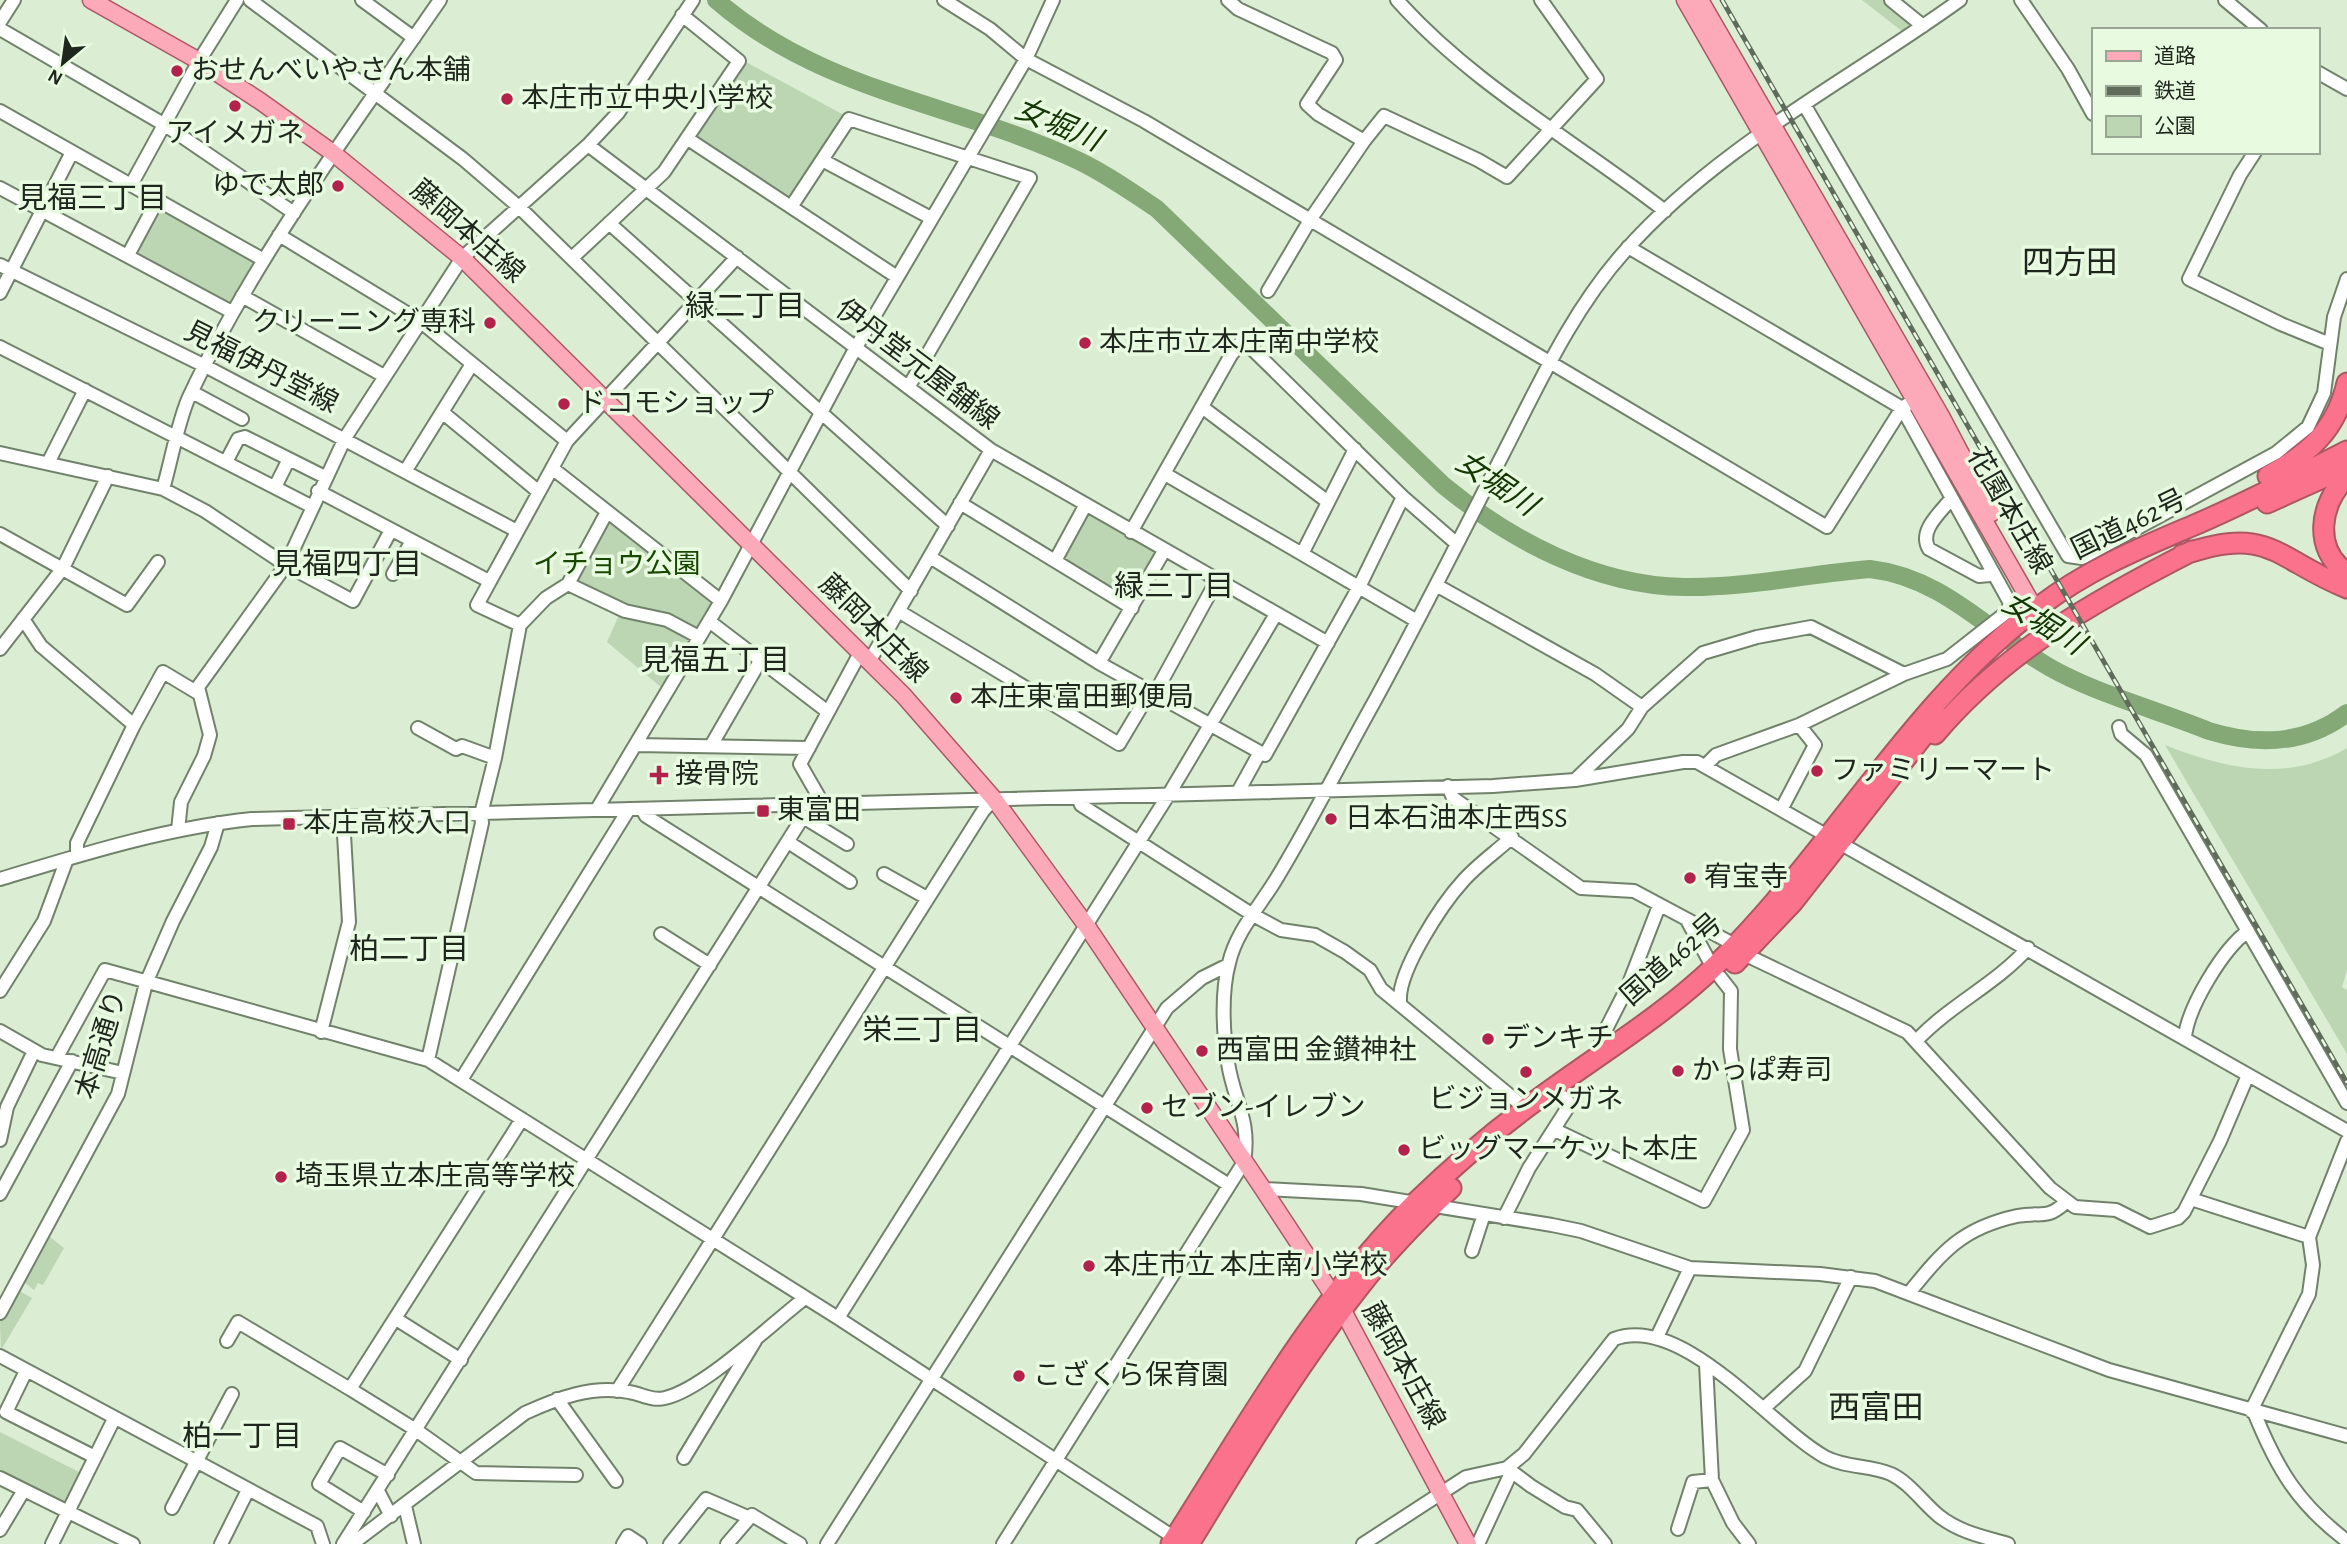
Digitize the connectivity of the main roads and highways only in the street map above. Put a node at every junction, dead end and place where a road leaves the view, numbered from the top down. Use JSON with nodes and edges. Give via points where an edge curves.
{"nodes":[{"id":1,"x":91,"y":0,"type":"edge"},
{"id":2,"x":1685,"y":0,"type":"edge"},
{"id":3,"x":1700,"y":0,"type":"edge"},
{"id":4,"x":1767,"y":130,"type":"junction"},
{"id":5,"x":2347,"y":383,"type":"edge"},
{"id":6,"x":2347,"y":451,"type":"edge"},
{"id":7,"x":2347,"y":467,"type":"edge"},
{"id":8,"x":2347,"y":477,"type":"edge"},
{"id":9,"x":2128,"y":551,"type":"junction"},
{"id":10,"x":2192,"y":551,"type":"junction"},
{"id":11,"x":2347,"y":573,"type":"edge"},
{"id":12,"x":2347,"y":588,"type":"edge"},
{"id":13,"x":2042,"y":609,"type":"junction"},
{"id":14,"x":2024,"y":625,"type":"junction"},
{"id":15,"x":1989,"y":654,"type":"junction"},
{"id":16,"x":1835,"y":839,"type":"junction"},
{"id":17,"x":1716,"y":973,"type":"junction"},
{"id":18,"x":1424,"y":1204,"type":"junction"},
{"id":19,"x":1337,"y":1302,"type":"junction"},
{"id":20,"x":1180,"y":1542,"type":"edge"},
{"id":21,"x":1468,"y":1544,"type":"edge"}],
"edges":[{"from":1,"to":19,"type":"main road","name":"藤岡本庄線","via":[[199,61],[333,153],[462,258],[904,696],[994,799],[1086,925]]},
{"from":2,"to":4,"type":"main road","name":"花園本庄線"},
{"from":3,"to":4,"type":"main road","name":"花園本庄線"},
{"from":4,"to":13,"type":"main road","name":"花園本庄線"},
{"from":4,"to":13,"type":"main road","name":"花園本庄線","via":[[1941,416]]},
{"from":5,"to":9,"type":"highway","via":[[2334,419],[2309,451]]},
{"from":6,"to":9,"type":"highway","name":"国道462号","via":[[2194,525]]},
{"from":7,"to":13,"type":"highway","name":"国道462号","via":[[2187,541],[2133,560]]},
{"from":8,"to":11,"type":"highway","via":[[2330,500],[2323,534],[2329,555]]},
{"from":9,"to":13,"type":"highway","name":"国道462号"},
{"from":10,"to":12,"type":"highway","via":[[2222,544],[2261,544]]},
{"from":10,"to":13,"type":"highway","via":[[2151,565],[2064,612]]},
{"from":10,"to":14,"type":"highway"},
{"from":13,"to":14,"type":"highway","name":"国道462号"},
{"from":14,"to":15,"type":"highway"},
{"from":15,"to":16,"type":"highway","name":"国道462号","via":[[1909,733]]},
{"from":15,"to":16,"type":"highway","name":"国道462号","via":[[1958,708],[1898,778],[1881,789]]},
{"from":16,"to":17,"type":"highway","name":"国道462号"},
{"from":17,"to":18,"type":"highway","name":"国道462号","via":[[1648,1035]]},
{"from":17,"to":18,"type":"highway","name":"国道462号","via":[[1525,1108]]},
{"from":18,"to":19,"type":"highway","name":"国道462号"},
{"from":19,"to":20,"type":"highway","name":"国道462号"},
{"from":19,"to":21,"type":"main road","name":"藤岡本庄線"}]}
